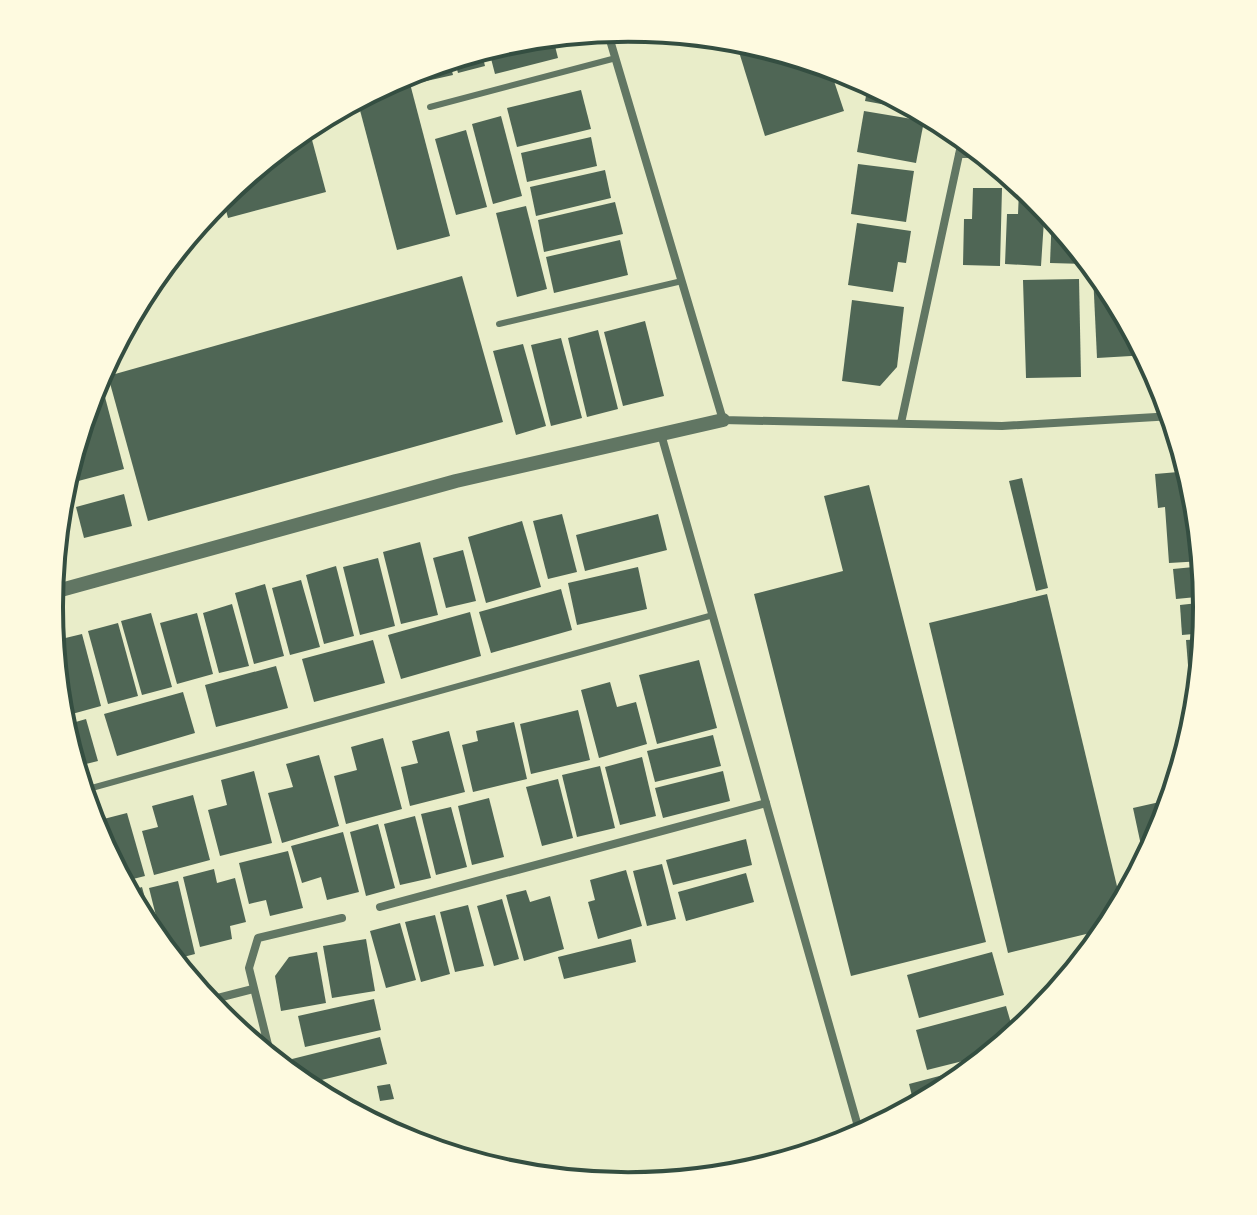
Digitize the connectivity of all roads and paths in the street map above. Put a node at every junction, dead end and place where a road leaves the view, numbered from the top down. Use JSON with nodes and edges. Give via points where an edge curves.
{"nodes":[{"id":1,"x":611,"y":42,"type":"edge"},
{"id":2,"x":616,"y":58,"type":"junction"},
{"id":3,"x":430,"y":107,"type":"dead end"},
{"id":4,"x":960,"y":149,"type":"edge"},
{"id":5,"x":958,"y":155,"type":"junction"},
{"id":6,"x":968,"y":155,"type":"edge"},
{"id":7,"x":682,"y":281,"type":"junction"},
{"id":8,"x":499,"y":324,"type":"dead end"},
{"id":9,"x":1161,"y":417,"type":"edge"},
{"id":10,"x":723,"y":420,"type":"junction"},
{"id":11,"x":901,"y":423,"type":"junction"},
{"id":12,"x":661,"y":434,"type":"junction"},
{"id":13,"x":64,"y":589,"type":"edge"},
{"id":14,"x":713,"y":615,"type":"junction"},
{"id":15,"x":93,"y":788,"type":"edge"},
{"id":16,"x":766,"y":803,"type":"junction"},
{"id":17,"x":380,"y":907,"type":"dead end"},
{"id":18,"x":342,"y":918,"type":"dead end"},
{"id":19,"x":253,"y":989,"type":"junction"},
{"id":20,"x":220,"y":997,"type":"edge"},
{"id":21,"x":267,"y":1042,"type":"edge"},
{"id":22,"x":857,"y":1125,"type":"edge"}],
"edges":[{"from":1,"to":2,"type":"street"},
{"from":2,"to":3,"type":"lane"},
{"from":2,"to":7,"type":"street"},
{"from":4,"to":5,"type":"street"},
{"from":5,"to":6,"type":"lane"},
{"from":5,"to":11,"type":"street"},
{"from":7,"to":8,"type":"lane"},
{"from":7,"to":10,"type":"street"},
{"from":9,"to":11,"type":"street","via":[[1002,426]]},
{"from":10,"to":11,"type":"street"},
{"from":10,"to":12,"type":"street"},
{"from":12,"to":13,"type":"street","via":[[456,481]]},
{"from":12,"to":14,"type":"street"},
{"from":14,"to":15,"type":"lane"},
{"from":14,"to":16,"type":"street"},
{"from":16,"to":17,"type":"street"},
{"from":16,"to":22,"type":"street"},
{"from":18,"to":19,"type":"street","via":[[258,938],[249,968]]},
{"from":19,"to":20,"type":"street"},
{"from":19,"to":21,"type":"street"}]}
